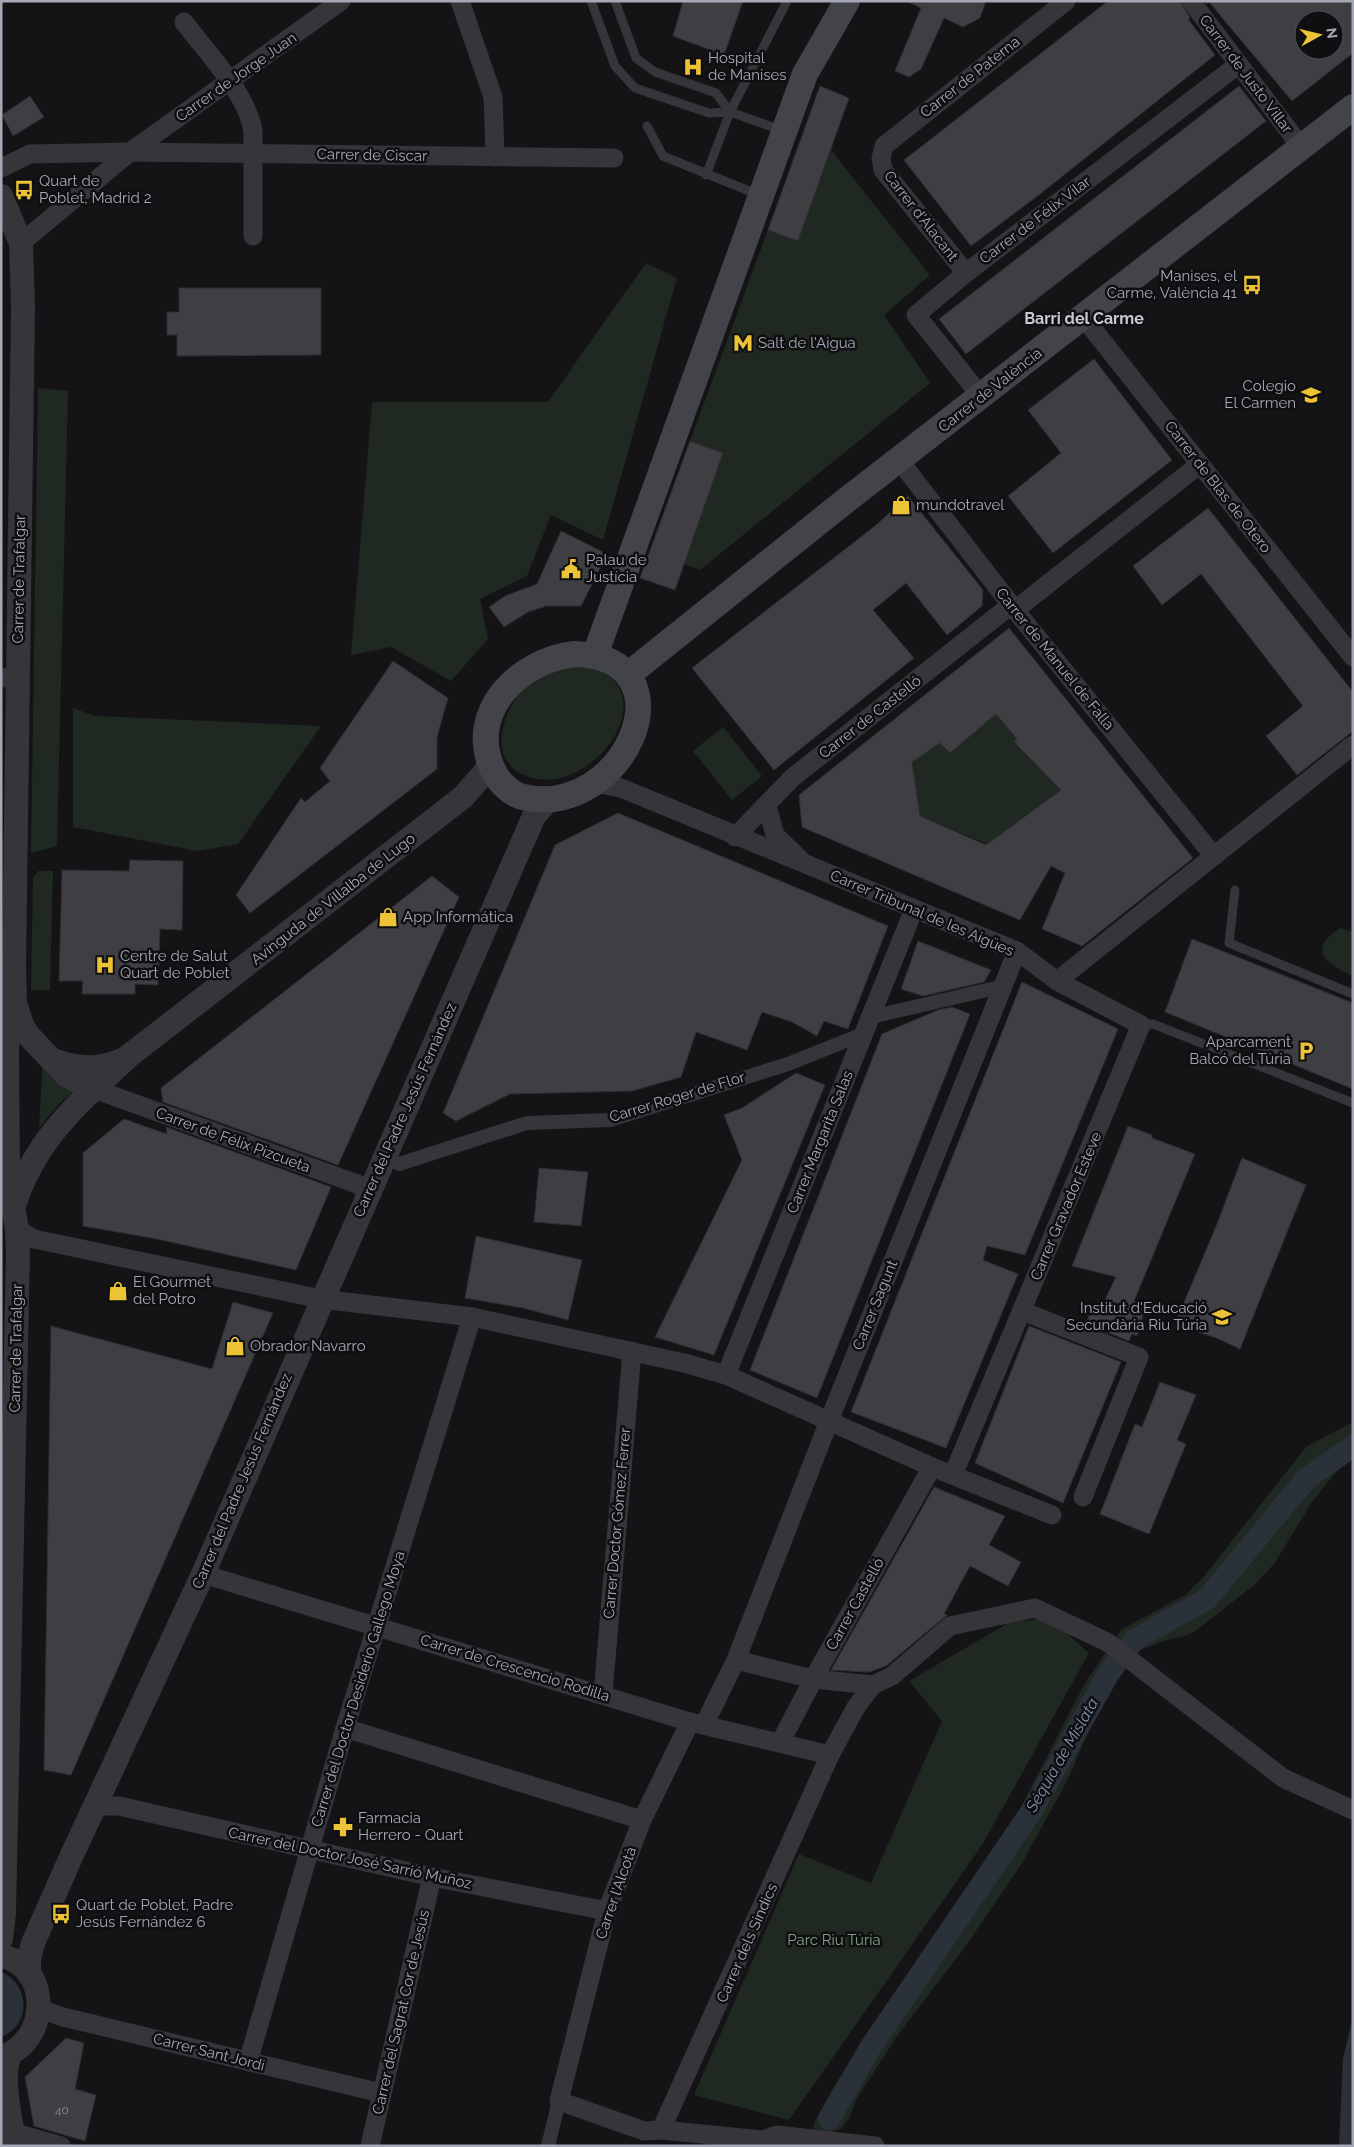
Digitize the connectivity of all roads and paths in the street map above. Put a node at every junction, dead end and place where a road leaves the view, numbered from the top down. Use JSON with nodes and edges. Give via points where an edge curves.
{"nodes":[{"id":1,"x":342,"y":1,"type":"edge"},
{"id":2,"x":460,"y":1,"type":"edge"},
{"id":3,"x":591,"y":1,"type":"edge"},
{"id":4,"x":615,"y":1,"type":"edge"},
{"id":5,"x":787,"y":1,"type":"edge"},
{"id":6,"x":847,"y":1,"type":"edge"},
{"id":7,"x":1066,"y":1,"type":"edge"},
{"id":8,"x":1191,"y":1,"type":"edge"},
{"id":9,"x":184,"y":22,"type":"dead end"},
{"id":10,"x":1239,"y":64,"type":"junction"},
{"id":11,"x":229,"y":81,"type":"junction"},
{"id":12,"x":1353,"y":107,"type":"edge"},
{"id":13,"x":730,"y":112,"type":"junction"},
{"id":14,"x":647,"y":126,"type":"dead end"},
{"id":15,"x":785,"y":131,"type":"junction"},
{"id":16,"x":1302,"y":148,"type":"junction"},
{"id":17,"x":130,"y":152,"type":"junction"},
{"id":18,"x":253,"y":154,"type":"junction"},
{"id":19,"x":495,"y":157,"type":"junction"},
{"id":20,"x":614,"y":158,"type":"dead end"},
{"id":21,"x":881,"y":158,"type":"joint"},
{"id":22,"x":1,"y":168,"type":"edge"},
{"id":23,"x":706,"y":175,"type":"junction"},
{"id":24,"x":1,"y":196,"type":"edge"},
{"id":25,"x":761,"y":196,"type":"junction"},
{"id":26,"x":253,"y":236,"type":"dead end"},
{"id":27,"x":21,"y":243,"type":"junction"},
{"id":28,"x":966,"y":273,"type":"junction"},
{"id":29,"x":1084,"y":318,"type":"junction"},
{"id":30,"x":981,"y":396,"type":"junction"},
{"id":31,"x":899,"y":460,"type":"junction"},
{"id":32,"x":1200,"y":464,"type":"junction"},
{"id":33,"x":1013,"y":608,"type":"junction"},
{"id":34,"x":595,"y":655,"type":"junction"},
{"id":35,"x":1353,"y":657,"type":"edge"},
{"id":36,"x":629,"y":674,"type":"junction"},
{"id":37,"x":9,"y":678,"type":"edge"},
{"id":38,"x":1353,"y":745,"type":"edge"},
{"id":39,"x":489,"y":761,"type":"junction"},
{"id":40,"x":594,"y":783,"type":"junction"},
{"id":41,"x":549,"y":799,"type":"junction"},
{"id":42,"x":767,"y":806,"type":"junction"},
{"id":43,"x":736,"y":837,"type":"junction"},
{"id":44,"x":1213,"y":855,"type":"junction"},
{"id":45,"x":809,"y":866,"type":"junction"},
{"id":46,"x":1236,"y":890,"type":"dead end"},
{"id":47,"x":914,"y":909,"type":"junction"},
{"id":48,"x":1017,"y":952,"type":"junction"},
{"id":49,"x":14,"y":967,"type":"junction"},
{"id":50,"x":1056,"y":981,"type":"junction"},
{"id":51,"x":1004,"y":986,"type":"junction"},
{"id":52,"x":1353,"y":994,"type":"edge"},
{"id":53,"x":871,"y":1017,"type":"junction"},
{"id":54,"x":1141,"y":1025,"type":"junction"},
{"id":55,"x":864,"y":1034,"type":"junction"},
{"id":56,"x":130,"y":1056,"type":"junction"},
{"id":57,"x":55,"y":1061,"type":"junction"},
{"id":58,"x":94,"y":1089,"type":"junction"},
{"id":59,"x":1353,"y":1103,"type":"edge"},
{"id":60,"x":400,"y":1164,"type":"dead end"},
{"id":61,"x":367,"y":1196,"type":"junction"},
{"id":62,"x":8,"y":1201,"type":"edge"},
{"id":63,"x":17,"y":1229,"type":"junction"},
{"id":64,"x":321,"y":1299,"type":"junction"},
{"id":65,"x":1022,"y":1312,"type":"junction"},
{"id":66,"x":472,"y":1317,"type":"junction"},
{"id":67,"x":632,"y":1351,"type":"junction"},
{"id":68,"x":726,"y":1375,"type":"junction"},
{"id":69,"x":828,"y":1421,"type":"junction"},
{"id":70,"x":932,"y":1467,"type":"junction"},
{"id":71,"x":953,"y":1475,"type":"junction"},
{"id":72,"x":1083,"y":1497,"type":"dead end"},
{"id":73,"x":1052,"y":1515,"type":"dead end"},
{"id":74,"x":203,"y":1574,"type":"junction"},
{"id":75,"x":377,"y":1627,"type":"junction"},
{"id":76,"x":736,"y":1660,"type":"junction"},
{"id":77,"x":813,"y":1679,"type":"junction"},
{"id":78,"x":874,"y":1685,"type":"junction"},
{"id":79,"x":603,"y":1694,"type":"junction"},
{"id":80,"x":697,"y":1724,"type":"junction"},
{"id":81,"x":345,"y":1728,"type":"junction"},
{"id":82,"x":780,"y":1743,"type":"junction"},
{"id":83,"x":830,"y":1755,"type":"junction"},
{"id":84,"x":94,"y":1806,"type":"junction"},
{"id":85,"x":1351,"y":1809,"type":"edge"},
{"id":86,"x":642,"y":1820,"type":"junction"},
{"id":87,"x":308,"y":1850,"type":"junction"},
{"id":88,"x":432,"y":1878,"type":"junction"},
{"id":89,"x":607,"y":1911,"type":"junction"},
{"id":90,"x":1,"y":1939,"type":"edge"},
{"id":91,"x":1,"y":1956,"type":"edge"},
{"id":92,"x":29,"y":1974,"type":"junction"},
{"id":93,"x":39,"y":2005,"type":"junction"},
{"id":94,"x":6,"y":2056,"type":"edge"},
{"id":95,"x":248,"y":2062,"type":"junction"},
{"id":96,"x":1,"y":2093,"type":"edge"},
{"id":97,"x":381,"y":2093,"type":"junction"},
{"id":98,"x":559,"y":2102,"type":"junction"},
{"id":99,"x":650,"y":2136,"type":"edge"},
{"id":100,"x":14,"y":2139,"type":"edge"},
{"id":101,"x":61,"y":2146,"type":"edge"},
{"id":102,"x":370,"y":2146,"type":"edge"},
{"id":103,"x":548,"y":2146,"type":"edge"},
{"id":104,"x":875,"y":2146,"type":"edge"}],
"edges":[{"from":1,"to":11,"type":"street","name":"Carrer de Jorge Juan"},
{"from":2,"to":19,"type":"street","via":[[493,97]]},
{"from":3,"to":13,"type":"lane","via":[[615,66],[635,88],[709,113]]},
{"from":4,"to":13,"type":"lane","via":[[636,58],[655,72],[716,93]]},
{"from":5,"to":13,"type":"lane"},
{"from":6,"to":15,"type":"main road","via":[[805,74]]},
{"from":7,"to":21,"type":"street","name":"Carrer de Paterna","via":[[884,146]]},
{"from":8,"to":10,"type":"street","name":"Carrer de Justo Villar"},
{"from":9,"to":11,"type":"street"},
{"from":10,"to":16,"type":"street","name":"Carrer de Justo Villar"},
{"from":10,"to":28,"type":"street","name":"Carrer de Félix Vilar"},
{"from":11,"to":17,"type":"street","name":"Carrer de Jorge Juan"},
{"from":11,"to":18,"type":"street","via":[[250,116]]},
{"from":12,"to":16,"type":"main road","name":"Carrer de València"},
{"from":13,"to":15,"type":"lane"},
{"from":13,"to":23,"type":"lane"},
{"from":14,"to":23,"type":"lane","via":[[662,156]]},
{"from":15,"to":25,"type":"main road"},
{"from":16,"to":29,"type":"main road","name":"Carrer de València"},
{"from":17,"to":18,"type":"street","name":"Carrer de Ciscar"},
{"from":17,"to":22,"type":"street","name":"Carrer de Ciscar","via":[[30,154]]},
{"from":17,"to":27,"type":"street","name":"Carrer de Jorge Juan"},
{"from":18,"to":19,"type":"street","name":"Carrer de Ciscar"},
{"from":18,"to":26,"type":"street"},
{"from":19,"to":20,"type":"street","name":"Carrer de Ciscar"},
{"from":21,"to":28,"type":"street","name":"Carrer d'Alacant","via":[[883,170]]},
{"from":23,"to":25,"type":"lane"},
{"from":24,"to":27,"type":"street","name":"Carrer de Trafalgar"},
{"from":25,"to":34,"type":"main road"},
{"from":27,"to":37,"type":"street","name":"Carrer de Trafalgar","via":[[23,307]]},
{"from":28,"to":30,"type":"street","name":"Carrer de Félix Vilar","via":[[916,315]]},
{"from":29,"to":30,"type":"main road","name":"Carrer de València"},
{"from":29,"to":32,"type":"street","name":"Carrer de Blas de Otero"},
{"from":30,"to":31,"type":"main road","name":"Carrer de València"},
{"from":31,"to":33,"type":"street","name":"Carrer de Manuel de Falla"},
{"from":31,"to":36,"type":"main road","name":"Carrer de València"},
{"from":32,"to":33,"type":"street","name":"Carrer de Castelló"},
{"from":32,"to":35,"type":"street","name":"Carrer de Blas de Otero"},
{"from":33,"to":42,"type":"street","name":"Carrer de Castelló","via":[[792,778]]},
{"from":33,"to":44,"type":"street","name":"Carrer de Manuel de Falla"},
{"from":34,"to":36,"type":"main road","via":[[613,662]]},
{"from":34,"to":39,"type":"main road","via":[[564,656],[522,673],[508,685],[487,720],[485,735]]},
{"from":36,"to":40,"type":"main road","via":[[638,701],[632,736],[623,756]]},
{"from":37,"to":49,"type":"street","name":"Carrer de Trafalgar"},
{"from":38,"to":44,"type":"street"},
{"from":39,"to":41,"type":"main road","via":[[495,775],[514,793],[531,799]]},
{"from":39,"to":56,"type":"street","name":"Avinguda de Villalba de Lugo","via":[[486,771],[463,797]]},
{"from":40,"to":41,"type":"main road","via":[[582,790]]},
{"from":40,"to":43,"type":"street","name":"Carrer Tribunal de les Aigües","via":[[621,788]]},
{"from":41,"to":61,"type":"street","name":"Carrer del Padre Jesús Fernández","via":[[534,816]]},
{"from":42,"to":43,"type":"street","name":"Carrer de Castelló"},
{"from":42,"to":45,"type":"street","via":[[775,836]]},
{"from":43,"to":45,"type":"street","name":"Carrer Tribunal de les Aigües"},
{"from":44,"to":50,"type":"street"},
{"from":45,"to":47,"type":"street","name":"Carrer Tribunal de les Aigües"},
{"from":46,"to":52,"type":"lane","via":[[1229,943]]},
{"from":47,"to":48,"type":"street","name":"Carrer Tribunal de les Aigües"},
{"from":47,"to":53,"type":"street","name":"Carrer Margarita Salas"},
{"from":48,"to":50,"type":"street","name":"Carrer Tribunal de les Aigües"},
{"from":48,"to":51,"type":"street","name":"Carrer Sagunt"},
{"from":49,"to":57,"type":"street","name":"Carrer de Trafalgar","via":[[15,1003],[22,1025],[38,1047]]},
{"from":49,"to":62,"type":"street","name":"Carrer de Trafalgar","via":[[7,1049]]},
{"from":50,"to":54,"type":"street"},
{"from":51,"to":53,"type":"street"},
{"from":51,"to":69,"type":"street","name":"Carrer Sagunt"},
{"from":53,"to":55,"type":"street","name":"Carrer Margarita Salas"},
{"from":54,"to":59,"type":"lane","via":[[1153,1024]]},
{"from":54,"to":65,"type":"street","name":"Carrer Gravador Esteve"},
{"from":55,"to":60,"type":"street","name":"Carrer Roger de Flor","via":[[788,1064],[610,1120],[526,1122]]},
{"from":55,"to":68,"type":"street","name":"Carrer Margarita Salas"},
{"from":56,"to":57,"type":"street","via":[[91,1068]]},
{"from":56,"to":58,"type":"street","name":"Avinguda de Villalba de Lugo"},
{"from":57,"to":58,"type":"street","name":"Carrer de Trafalgar","via":[[68,1076]]},
{"from":58,"to":61,"type":"street","name":"Carrer de Félix Pizcueta","via":[[360,1185]]},
{"from":58,"to":62,"type":"street","name":"Avinguda de Villalba de Lugo","via":[[42,1144]]},
{"from":61,"to":64,"type":"street","name":"Carrer del Padre Jesús Fernández"},
{"from":62,"to":63,"type":"street","name":"Carrer de Trafalgar"},
{"from":63,"to":64,"type":"street","via":[[43,1241]]},
{"from":63,"to":90,"type":"street","name":"Carrer de Trafalgar","via":[[5,1895]]},
{"from":64,"to":66,"type":"street"},
{"from":64,"to":74,"type":"street","name":"Carrer del Padre Jesús Fernández"},
{"from":65,"to":71,"type":"street","name":"Carrer Gravador Esteve"},
{"from":65,"to":72,"type":"street","via":[[1139,1357]]},
{"from":66,"to":67,"type":"street"},
{"from":66,"to":75,"type":"street","name":"Carrer del Doctor Desiderio Gallego Moya"},
{"from":67,"to":68,"type":"street"},
{"from":67,"to":79,"type":"street","name":"Carrer Doctor Gómez Ferrer"},
{"from":68,"to":69,"type":"street"},
{"from":69,"to":70,"type":"street"},
{"from":69,"to":76,"type":"street","name":"Carrer Sagunt"},
{"from":70,"to":71,"type":"street"},
{"from":70,"to":77,"type":"street","name":"Carrer Castelló"},
{"from":71,"to":73,"type":"street"},
{"from":74,"to":75,"type":"street","name":"Carrer de Crescencio Rodilla"},
{"from":74,"to":84,"type":"street","name":"Carrer del Padre Jesús Fernández"},
{"from":75,"to":79,"type":"street","name":"Carrer de Crescencio Rodilla"},
{"from":75,"to":81,"type":"street","name":"Carrer del Doctor Desiderio Gallego Moya"},
{"from":76,"to":77,"type":"street"},
{"from":76,"to":80,"type":"street","name":"Carrer Sagunt"},
{"from":77,"to":78,"type":"street"},
{"from":77,"to":82,"type":"street","name":"Carrer Castelló"},
{"from":78,"to":83,"type":"street","name":"Carrer dels Sindics","via":[[856,1707]]},
{"from":78,"to":85,"type":"street","via":[[892,1676],[950,1626],[1036,1608],[1106,1642],[1283,1778]]},
{"from":79,"to":80,"type":"street","name":"Carrer de Crescencio Rodilla"},
{"from":80,"to":82,"type":"street","name":"Carrer de Crescencio Rodilla"},
{"from":80,"to":86,"type":"street","name":"Carrer l'Alcotà"},
{"from":81,"to":86,"type":"street"},
{"from":81,"to":87,"type":"street","name":"Carrer del Doctor Desiderio Gallego Moya"},
{"from":82,"to":83,"type":"street","name":"Carrer de Crescencio Rodilla"},
{"from":83,"to":99,"type":"street","name":"Carrer dels Sindics"},
{"from":84,"to":87,"type":"street","name":"Carrer del Doctor José Sarrió Muñoz","via":[[119,1806]]},
{"from":84,"to":92,"type":"street","name":"Carrer del Padre Jesús Fernández","via":[[34,1943]]},
{"from":86,"to":89,"type":"street","name":"Carrer l'Alcotà"},
{"from":87,"to":88,"type":"street","name":"Carrer del Doctor José Sarrió Muñoz"},
{"from":87,"to":95,"type":"street","name":"Carrer del Doctor Desiderio Gallego Moya"},
{"from":88,"to":89,"type":"street","name":"Carrer del Doctor José Sarrió Muñoz"},
{"from":88,"to":97,"type":"street","name":"Carrer del Sagrat Cor de Jesús"},
{"from":89,"to":98,"type":"street","name":"Carrer l'Alcotà"},
{"from":91,"to":92,"type":"street","via":[[16,1961]]},
{"from":92,"to":93,"type":"street"},
{"from":93,"to":94,"type":"street","via":[[30,2039]]},
{"from":93,"to":95,"type":"street","name":"Carrer Sant Jordi","via":[[63,2017]]},
{"from":94,"to":100,"type":"street"},
{"from":95,"to":97,"type":"street","name":"Carrer Sant Jordi"},
{"from":96,"to":100,"type":"street"},
{"from":97,"to":102,"type":"street","name":"Carrer del Sagrat Cor de Jesús"},
{"from":98,"to":99,"type":"street"},
{"from":98,"to":103,"type":"street"},
{"from":99,"to":104,"type":"street","via":[[763,2140],[777,2135]]},
{"from":100,"to":101,"type":"street"}]}
